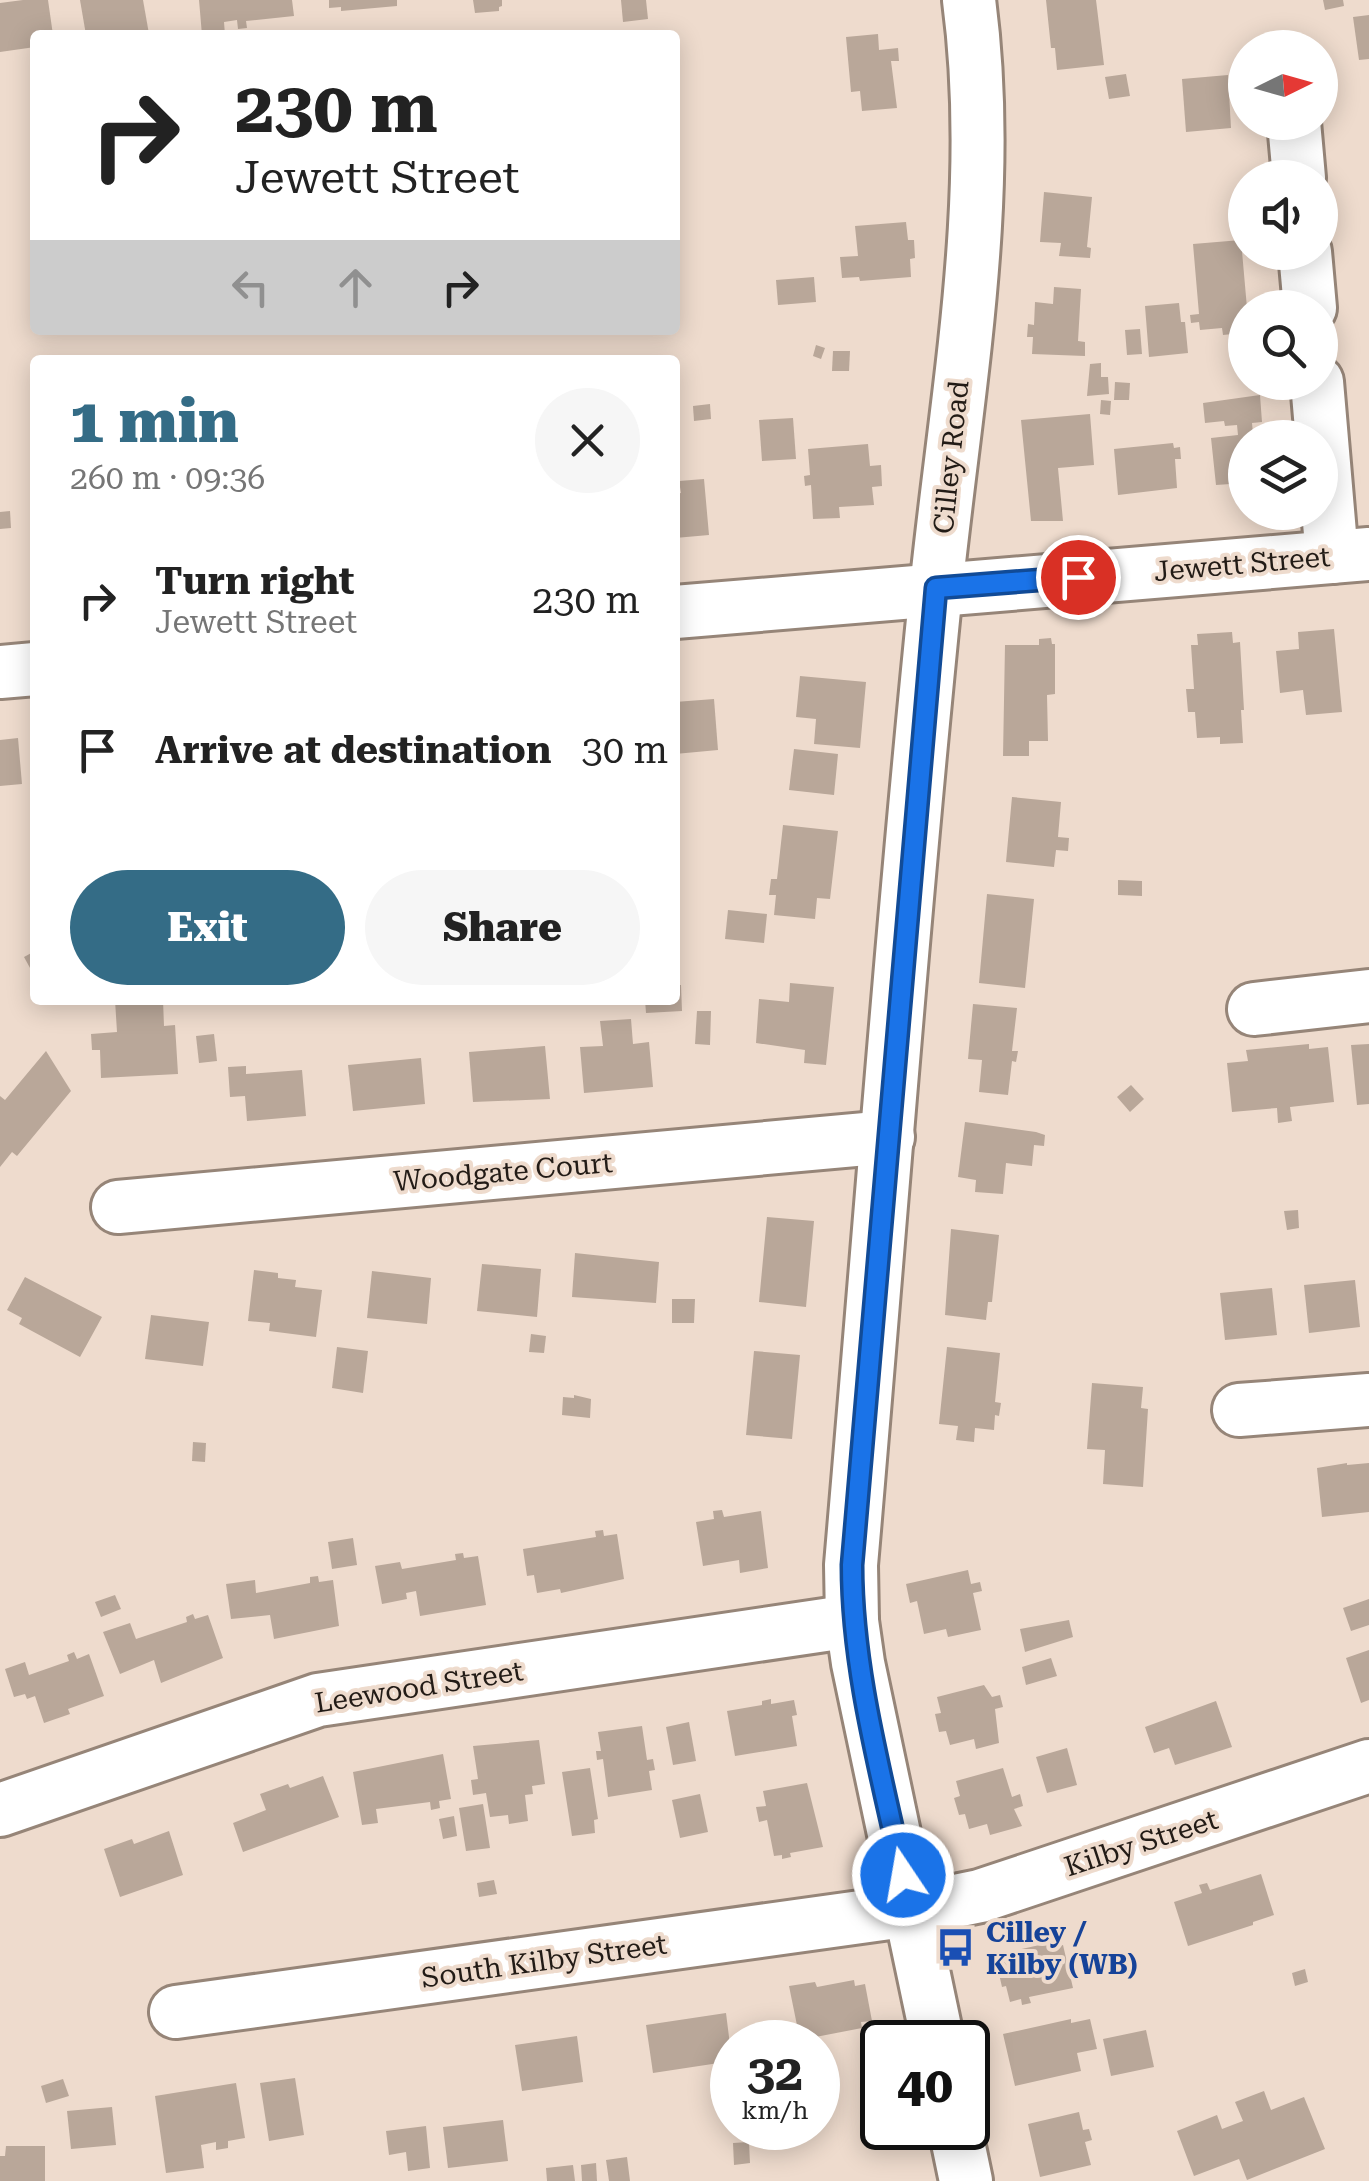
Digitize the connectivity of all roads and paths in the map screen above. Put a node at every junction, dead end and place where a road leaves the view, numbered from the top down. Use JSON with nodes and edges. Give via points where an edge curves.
{"nodes":[{"id":1,"x":969,"y":0,"type":"edge"},
{"id":2,"x":1321,"y":400,"type":"edge"},
{"id":3,"x":1351,"y":555,"type":"edge"},
{"id":4,"x":936,"y":588,"type":"junction"},
{"id":5,"x":680,"y":612,"type":"edge"},
{"id":6,"x":30,"y":669,"type":"edge"},
{"id":7,"x":0,"y":672,"type":"edge"},
{"id":8,"x":1369,"y":996,"type":"edge"},
{"id":9,"x":1254,"y":1008,"type":"dead end"},
{"id":10,"x":888,"y":1137,"type":"junction"},
{"id":11,"x":118,"y":1207,"type":"dead end"},
{"id":12,"x":1369,"y":1400,"type":"edge"},
{"id":13,"x":1239,"y":1410,"type":"dead end"},
{"id":14,"x":852,"y":1621,"type":"junction"},
{"id":15,"x":1369,"y":1766,"type":"edge"},
{"id":16,"x":0,"y":1810,"type":"edge"},
{"id":17,"x":911,"y":1910,"type":"junction"},
{"id":18,"x":176,"y":2012,"type":"dead end"},
{"id":19,"x":934,"y":2020,"type":"edge"},
{"id":20,"x":960,"y":2150,"type":"edge"},
{"id":21,"x":966,"y":2181,"type":"edge"}],
"edges":[{"from":1,"to":4,"type":"street","name":"Cilley Road","via":[[976,198]]},
{"from":2,"to":3,"type":"street"},
{"from":3,"to":4,"type":"street","name":"Jewett Street"},
{"from":4,"to":5,"type":"street","name":"Jewett Street"},
{"from":4,"to":10,"type":"street","name":"Cilley Road"},
{"from":6,"to":7,"type":"street"},
{"from":8,"to":9,"type":"street"},
{"from":10,"to":11,"type":"street","name":"Woodgate Court"},
{"from":10,"to":14,"type":"street","name":"Cilley Road"},
{"from":12,"to":13,"type":"street"},
{"from":14,"to":16,"type":"street","name":"Leewood Street","via":[[318,1700]]},
{"from":14,"to":17,"type":"street","name":"Cilley Road"},
{"from":15,"to":17,"type":"street","name":"Kilby Street","via":[[980,1896]]},
{"from":17,"to":18,"type":"street","name":"South Kilby Street"},
{"from":17,"to":19,"type":"street","name":"Cilley Road"},
{"from":20,"to":21,"type":"street"}]}
